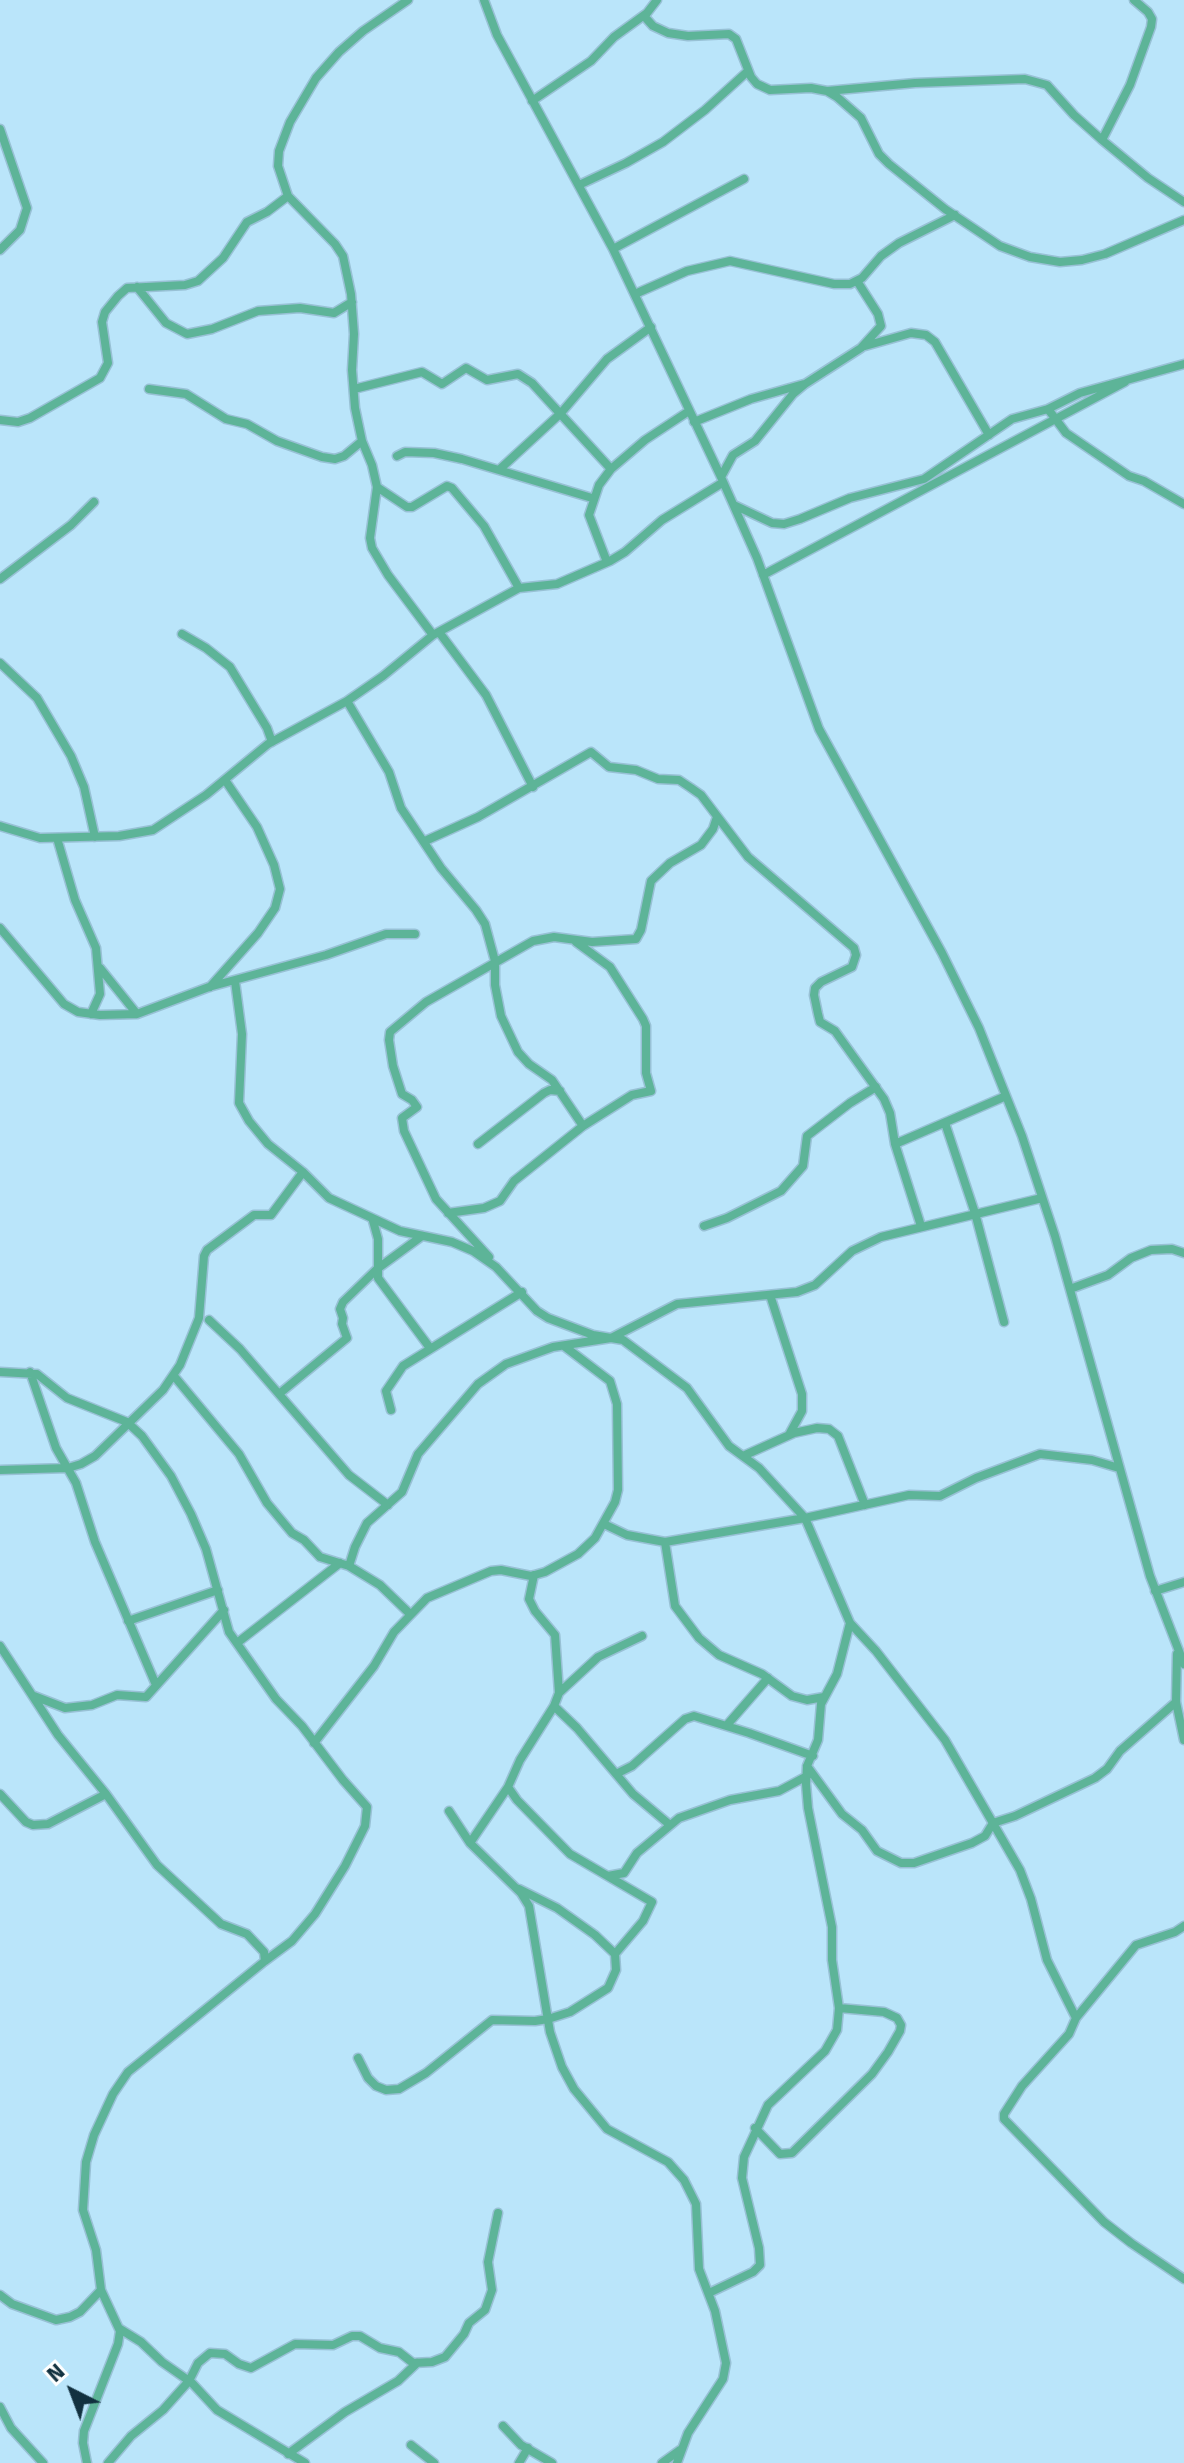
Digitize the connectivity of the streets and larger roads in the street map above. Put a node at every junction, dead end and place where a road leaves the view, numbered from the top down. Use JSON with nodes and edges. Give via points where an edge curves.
{"nodes":[{"id":1,"x":408,"y":0,"type":"edge"},
{"id":2,"x":484,"y":0,"type":"edge"},
{"id":3,"x":657,"y":0,"type":"edge"},
{"id":4,"x":1134,"y":0,"type":"edge"},
{"id":5,"x":644,"y":16,"type":"junction"},
{"id":6,"x":748,"y":71,"type":"junction"},
{"id":7,"x":827,"y":91,"type":"junction"},
{"id":8,"x":532,"y":101,"type":"junction"},
{"id":9,"x":0,"y":129,"type":"edge"},
{"id":10,"x":1102,"y":140,"type":"junction"},
{"id":11,"x":744,"y":179,"type":"dead end"},
{"id":12,"x":579,"y":185,"type":"junction"},
{"id":13,"x":288,"y":196,"type":"junction"},
{"id":14,"x":1184,"y":202,"type":"edge"},
{"id":15,"x":955,"y":215,"type":"junction"},
{"id":16,"x":1184,"y":220,"type":"edge"},
{"id":17,"x":613,"y":249,"type":"junction"},
{"id":18,"x":0,"y":250,"type":"edge"},
{"id":19,"x":857,"y":281,"type":"junction"},
{"id":20,"x":137,"y":287,"type":"junction"},
{"id":21,"x":635,"y":294,"type":"junction"},
{"id":22,"x":352,"y":302,"type":"junction"},
{"id":23,"x":651,"y":327,"type":"junction"},
{"id":24,"x":861,"y":348,"type":"junction"},
{"id":25,"x":1184,"y":364,"type":"edge"},
{"id":26,"x":1137,"y":375,"type":"junction"},
{"id":27,"x":805,"y":384,"type":"junction"},
{"id":28,"x":149,"y":389,"type":"dead end"},
{"id":29,"x":354,"y":389,"type":"junction"},
{"id":30,"x":1048,"y":409,"type":"junction"},
{"id":31,"x":689,"y":411,"type":"junction"},
{"id":32,"x":561,"y":413,"type":"junction"},
{"id":33,"x":0,"y":420,"type":"edge"},
{"id":34,"x":1056,"y":421,"type":"junction"},
{"id":35,"x":694,"y":422,"type":"junction"},
{"id":36,"x":989,"y":435,"type":"junction"},
{"id":37,"x":362,"y":441,"type":"junction"},
{"id":38,"x":397,"y":456,"type":"dead end"},
{"id":39,"x":500,"y":469,"type":"junction"},
{"id":40,"x":611,"y":469,"type":"junction"},
{"id":41,"x":722,"y":480,"type":"junction"},
{"id":42,"x":377,"y":487,"type":"junction"},
{"id":43,"x":592,"y":498,"type":"junction"},
{"id":44,"x":94,"y":502,"type":"dead end"},
{"id":45,"x":1184,"y":504,"type":"edge"},
{"id":46,"x":734,"y":505,"type":"junction"},
{"id":47,"x":607,"y":562,"type":"junction"},
{"id":48,"x":763,"y":575,"type":"junction"},
{"id":49,"x":0,"y":579,"type":"edge"},
{"id":50,"x":519,"y":588,"type":"junction"},
{"id":51,"x":182,"y":634,"type":"dead end"},
{"id":52,"x":436,"y":634,"type":"junction"},
{"id":53,"x":0,"y":663,"type":"edge"},
{"id":54,"x":347,"y":701,"type":"junction"},
{"id":55,"x":272,"y":742,"type":"junction"},
{"id":56,"x":225,"y":780,"type":"junction"},
{"id":57,"x":533,"y":787,"type":"junction"},
{"id":58,"x":717,"y":817,"type":"junction"},
{"id":59,"x":0,"y":826,"type":"edge"},
{"id":60,"x":95,"y":837,"type":"junction"},
{"id":61,"x":57,"y":838,"type":"junction"},
{"id":62,"x":425,"y":841,"type":"junction"},
{"id":63,"x":0,"y":928,"type":"edge"},
{"id":64,"x":415,"y":934,"type":"dead end"},
{"id":65,"x":572,"y":939,"type":"junction"},
{"id":66,"x":495,"y":961,"type":"junction"},
{"id":67,"x":99,"y":966,"type":"junction"},
{"id":68,"x":235,"y":981,"type":"junction"},
{"id":69,"x":209,"y":987,"type":"junction"},
{"id":70,"x":91,"y":1014,"type":"junction"},
{"id":71,"x":137,"y":1014,"type":"junction"},
{"id":72,"x":876,"y":1087,"type":"junction"},
{"id":73,"x":560,"y":1091,"type":"junction"},
{"id":74,"x":1006,"y":1096,"type":"junction"},
{"id":75,"x":945,"y":1123,"type":"junction"},
{"id":76,"x":583,"y":1126,"type":"junction"},
{"id":77,"x":478,"y":1144,"type":"dead end"},
{"id":78,"x":895,"y":1144,"type":"junction"},
{"id":79,"x":303,"y":1172,"type":"junction"},
{"id":80,"x":1042,"y":1198,"type":"junction"},
{"id":81,"x":448,"y":1213,"type":"junction"},
{"id":82,"x":975,"y":1213,"type":"junction"},
{"id":83,"x":373,"y":1221,"type":"dead end"},
{"id":84,"x":704,"y":1226,"type":"dead end"},
{"id":85,"x":921,"y":1226,"type":"junction"},
{"id":86,"x":422,"y":1236,"type":"junction"},
{"id":87,"x":1184,"y":1253,"type":"edge"},
{"id":88,"x":496,"y":1267,"type":"junction"},
{"id":89,"x":377,"y":1269,"type":"junction"},
{"id":90,"x":1070,"y":1289,"type":"junction"},
{"id":91,"x":522,"y":1292,"type":"junction"},
{"id":92,"x":770,"y":1295,"type":"junction"},
{"id":93,"x":209,"y":1320,"type":"dead end"},
{"id":94,"x":1004,"y":1322,"type":"dead end"},
{"id":95,"x":611,"y":1338,"type":"junction"},
{"id":96,"x":564,"y":1346,"type":"junction"},
{"id":97,"x":430,"y":1348,"type":"junction"},
{"id":98,"x":0,"y":1372,"type":"edge"},
{"id":99,"x":30,"y":1372,"type":"junction"},
{"id":100,"x":174,"y":1376,"type":"junction"},
{"id":101,"x":279,"y":1394,"type":"junction"},
{"id":102,"x":391,"y":1410,"type":"dead end"},
{"id":103,"x":127,"y":1422,"type":"junction"},
{"id":104,"x":789,"y":1434,"type":"junction"},
{"id":105,"x":743,"y":1456,"type":"junction"},
{"id":106,"x":68,"y":1468,"type":"junction"},
{"id":107,"x":1119,"y":1468,"type":"junction"},
{"id":108,"x":0,"y":1470,"type":"edge"},
{"id":109,"x":388,"y":1505,"type":"junction"},
{"id":110,"x":865,"y":1505,"type":"junction"},
{"id":111,"x":805,"y":1518,"type":"junction"},
{"id":112,"x":604,"y":1524,"type":"junction"},
{"id":113,"x":665,"y":1542,"type":"junction"},
{"id":114,"x":344,"y":1565,"type":"junction"},
{"id":115,"x":534,"y":1575,"type":"junction"},
{"id":116,"x":1184,"y":1582,"type":"edge"},
{"id":117,"x":218,"y":1590,"type":"junction"},
{"id":118,"x":1155,"y":1591,"type":"junction"},
{"id":119,"x":224,"y":1610,"type":"junction"},
{"id":120,"x":409,"y":1613,"type":"junction"},
{"id":121,"x":128,"y":1621,"type":"junction"},
{"id":122,"x":850,"y":1623,"type":"junction"},
{"id":123,"x":642,"y":1636,"type":"dead end"},
{"id":124,"x":237,"y":1643,"type":"junction"},
{"id":125,"x":0,"y":1646,"type":"edge"},
{"id":126,"x":1177,"y":1650,"type":"junction"},
{"id":127,"x":1184,"y":1664,"type":"edge"},
{"id":128,"x":768,"y":1678,"type":"junction"},
{"id":129,"x":156,"y":1685,"type":"junction"},
{"id":130,"x":30,"y":1693,"type":"junction"},
{"id":131,"x":559,"y":1693,"type":"junction"},
{"id":132,"x":824,"y":1697,"type":"junction"},
{"id":133,"x":1176,"y":1702,"type":"junction"},
{"id":134,"x":554,"y":1706,"type":"junction"},
{"id":135,"x":727,"y":1725,"type":"junction"},
{"id":136,"x":1184,"y":1740,"type":"edge"},
{"id":137,"x":314,"y":1743,"type":"junction"},
{"id":138,"x":813,"y":1756,"type":"junction"},
{"id":139,"x":807,"y":1766,"type":"junction"},
{"id":140,"x":616,"y":1774,"type":"junction"},
{"id":141,"x":807,"y":1776,"type":"junction"},
{"id":142,"x":508,"y":1787,"type":"junction"},
{"id":143,"x":0,"y":1794,"type":"edge"},
{"id":144,"x":106,"y":1794,"type":"junction"},
{"id":145,"x":449,"y":1811,"type":"dead end"},
{"id":146,"x":993,"y":1823,"type":"junction"},
{"id":147,"x":670,"y":1825,"type":"junction"},
{"id":148,"x":470,"y":1843,"type":"junction"},
{"id":149,"x":607,"y":1876,"type":"junction"},
{"id":150,"x":517,"y":1889,"type":"junction"},
{"id":151,"x":1184,"y":1926,"type":"edge"},
{"id":152,"x":615,"y":1954,"type":"junction"},
{"id":153,"x":265,"y":1961,"type":"junction"},
{"id":154,"x":839,"y":2008,"type":"junction"},
{"id":155,"x":1076,"y":2018,"type":"junction"},
{"id":156,"x":548,"y":2019,"type":"junction"},
{"id":157,"x":358,"y":2058,"type":"dead end"},
{"id":158,"x":755,"y":2128,"type":"junction"},
{"id":159,"x":498,"y":2213,"type":"dead end"},
{"id":160,"x":1184,"y":2279,"type":"edge"},
{"id":161,"x":101,"y":2290,"type":"junction"},
{"id":162,"x":709,"y":2293,"type":"junction"},
{"id":163,"x":0,"y":2295,"type":"edge"},
{"id":164,"x":120,"y":2329,"type":"junction"},
{"id":165,"x":417,"y":2363,"type":"junction"},
{"id":166,"x":189,"y":2381,"type":"junction"},
{"id":167,"x":0,"y":2407,"type":"edge"},
{"id":168,"x":503,"y":2426,"type":"dead end"},
{"id":169,"x":411,"y":2445,"type":"dead end"},
{"id":170,"x":528,"y":2448,"type":"junction"},
{"id":171,"x":680,"y":2450,"type":"junction"},
{"id":172,"x":288,"y":2454,"type":"junction"},
{"id":173,"x":43,"y":2463,"type":"edge"},
{"id":174,"x":87,"y":2463,"type":"edge"},
{"id":175,"x":108,"y":2463,"type":"edge"},
{"id":176,"x":305,"y":2463,"type":"edge"},
{"id":177,"x":434,"y":2463,"type":"edge"},
{"id":178,"x":519,"y":2463,"type":"edge"},
{"id":179,"x":552,"y":2463,"type":"edge"},
{"id":180,"x":662,"y":2463,"type":"edge"},
{"id":181,"x":677,"y":2463,"type":"edge"}],
"edges":[{"from":1,"to":13,"type":"street","via":[[339,52],[304,95],[279,151],[280,178]]},
{"from":2,"to":8,"type":"street"},
{"from":3,"to":5,"type":"street"},
{"from":4,"to":10,"type":"street","via":[[1148,12],[1151,27]]},
{"from":5,"to":6,"type":"street","via":[[668,33],[729,34]]},
{"from":5,"to":8,"type":"street"},
{"from":6,"to":7,"type":"street","via":[[770,90]]},
{"from":6,"to":12,"type":"street","via":[[663,142]]},
{"from":7,"to":10,"type":"street","via":[[1025,79],[1047,85]]},
{"from":7,"to":15,"type":"street","via":[[861,118],[889,164]]},
{"from":8,"to":12,"type":"street"},
{"from":9,"to":18,"type":"street","via":[[27,208],[20,230]]},
{"from":10,"to":14,"type":"street"},
{"from":11,"to":17,"type":"street"},
{"from":12,"to":17,"type":"street"},
{"from":13,"to":20,"type":"street","via":[[247,222],[223,258],[198,281]]},
{"from":13,"to":22,"type":"street","via":[[343,256]]},
{"from":15,"to":16,"type":"street","via":[[1000,246],[1060,262],[1105,254]]},
{"from":15,"to":19,"type":"street","via":[[899,243]]},
{"from":17,"to":21,"type":"street"},
{"from":19,"to":21,"type":"street","via":[[834,284],[730,261],[687,271]]},
{"from":19,"to":24,"type":"street","via":[[882,322]]},
{"from":20,"to":22,"type":"street","via":[[166,323],[187,334],[258,311],[300,308],[334,313]]},
{"from":20,"to":33,"type":"street","via":[[127,288],[105,312],[102,332],[108,363],[100,378],[30,418]]},
{"from":21,"to":23,"type":"street"},
{"from":22,"to":29,"type":"street"},
{"from":23,"to":31,"type":"street"},
{"from":23,"to":32,"type":"street","via":[[607,359]]},
{"from":24,"to":27,"type":"street"},
{"from":24,"to":36,"type":"street","via":[[911,333],[926,335]]},
{"from":25,"to":26,"type":"street"},
{"from":26,"to":30,"type":"street"},
{"from":26,"to":34,"type":"street"},
{"from":27,"to":35,"type":"street"},
{"from":27,"to":41,"type":"street","via":[[755,441],[733,455]]},
{"from":28,"to":37,"type":"street","via":[[186,394],[226,419],[322,457],[344,456]]},
{"from":29,"to":32,"type":"street","via":[[422,372],[442,384],[466,368],[487,380],[518,374]]},
{"from":29,"to":37,"type":"street"},
{"from":30,"to":34,"type":"street"},
{"from":30,"to":36,"type":"street","via":[[1012,419]]},
{"from":31,"to":35,"type":"street"},
{"from":31,"to":40,"type":"street"},
{"from":32,"to":39,"type":"street"},
{"from":32,"to":40,"type":"street"},
{"from":34,"to":45,"type":"street","via":[[1112,465]]},
{"from":34,"to":48,"type":"street"},
{"from":35,"to":41,"type":"street"},
{"from":36,"to":46,"type":"street","via":[[924,479],[850,498],[784,524]]},
{"from":37,"to":42,"type":"street"},
{"from":38,"to":39,"type":"street","via":[[434,453]]},
{"from":39,"to":43,"type":"street"},
{"from":40,"to":43,"type":"street"},
{"from":41,"to":46,"type":"street"},
{"from":41,"to":47,"type":"street"},
{"from":42,"to":50,"type":"street","via":[[407,507],[452,488],[484,526]]},
{"from":42,"to":52,"type":"street","via":[[372,548]]},
{"from":43,"to":47,"type":"street","via":[[589,515]]},
{"from":44,"to":49,"type":"street"},
{"from":46,"to":48,"type":"street"},
{"from":47,"to":50,"type":"street","via":[[557,584]]},
{"from":48,"to":74,"type":"street","via":[[819,729],[958,983]]},
{"from":50,"to":52,"type":"street"},
{"from":51,"to":55,"type":"street","via":[[230,667]]},
{"from":52,"to":54,"type":"street"},
{"from":52,"to":57,"type":"street","via":[[502,720]]},
{"from":53,"to":60,"type":"street","via":[[37,698],[71,756]]},
{"from":54,"to":55,"type":"street"},
{"from":54,"to":62,"type":"street","via":[[389,772],[401,808]]},
{"from":55,"to":56,"type":"street"},
{"from":56,"to":60,"type":"street","via":[[153,830]]},
{"from":56,"to":69,"type":"street","via":[[257,827],[280,889],[266,923]]},
{"from":57,"to":58,"type":"street","via":[[591,752],[609,767],[679,780],[701,795]]},
{"from":57,"to":62,"type":"street"},
{"from":58,"to":65,"type":"street","via":[[701,845],[651,881],[636,939]]},
{"from":58,"to":72,"type":"street","via":[[748,857],[854,948],[852,967],[821,982],[814,995],[820,1022],[835,1031]]},
{"from":59,"to":61,"type":"street"},
{"from":60,"to":61,"type":"street"},
{"from":61,"to":67,"type":"street"},
{"from":62,"to":66,"type":"street","via":[[480,915]]},
{"from":63,"to":70,"type":"street","via":[[64,1004]]},
{"from":64,"to":68,"type":"street","via":[[386,934]]},
{"from":65,"to":66,"type":"street","via":[[533,941]]},
{"from":65,"to":76,"type":"street","via":[[610,967],[643,1019],[651,1089]]},
{"from":66,"to":73,"type":"street","via":[[506,1030],[524,1060]]},
{"from":66,"to":81,"type":"street","via":[[426,1002],[389,1033],[402,1095],[417,1107],[403,1116],[401,1124],[436,1199]]},
{"from":67,"to":70,"type":"street","via":[[100,994]]},
{"from":67,"to":71,"type":"street"},
{"from":68,"to":69,"type":"street"},
{"from":68,"to":79,"type":"street","via":[[242,1034],[241,1107],[268,1144]]},
{"from":69,"to":71,"type":"street"},
{"from":70,"to":71,"type":"street"},
{"from":72,"to":78,"type":"street","via":[[890,1113]]},
{"from":72,"to":84,"type":"street","via":[[807,1136],[803,1166],[781,1191]]},
{"from":73,"to":76,"type":"street"},
{"from":73,"to":77,"type":"street","via":[[544,1093]]},
{"from":74,"to":75,"type":"street"},
{"from":74,"to":80,"type":"street"},
{"from":75,"to":78,"type":"street"},
{"from":75,"to":82,"type":"street"},
{"from":76,"to":81,"type":"street","via":[[514,1181],[500,1201]]},
{"from":78,"to":85,"type":"street"},
{"from":79,"to":86,"type":"street","via":[[329,1198]]},
{"from":79,"to":100,"type":"street","via":[[271,1215],[254,1215],[207,1250],[199,1318]]},
{"from":80,"to":82,"type":"street"},
{"from":80,"to":90,"type":"street"},
{"from":81,"to":88,"type":"street"},
{"from":82,"to":85,"type":"street"},
{"from":82,"to":94,"type":"street"},
{"from":83,"to":89,"type":"street"},
{"from":85,"to":92,"type":"street","via":[[854,1249],[810,1288]]},
{"from":86,"to":88,"type":"street","via":[[457,1244]]},
{"from":86,"to":89,"type":"street"},
{"from":87,"to":90,"type":"street","via":[[1151,1250]]},
{"from":88,"to":91,"type":"street"},
{"from":89,"to":97,"type":"street","via":[[382,1284]]},
{"from":89,"to":101,"type":"street","via":[[341,1304],[347,1338]]},
{"from":90,"to":107,"type":"street"},
{"from":91,"to":95,"type":"street","via":[[548,1318]]},
{"from":91,"to":97,"type":"street"},
{"from":92,"to":95,"type":"street","via":[[677,1304]]},
{"from":92,"to":104,"type":"street","via":[[803,1404]]},
{"from":93,"to":101,"type":"street"},
{"from":95,"to":96,"type":"street"},
{"from":95,"to":105,"type":"street","via":[[623,1340],[687,1388],[729,1446]]},
{"from":96,"to":109,"type":"street","via":[[521,1357],[478,1384],[416,1457],[404,1489]]},
{"from":96,"to":112,"type":"street","via":[[610,1381],[615,1391],[619,1481]]},
{"from":97,"to":102,"type":"street","via":[[397,1373],[386,1391]]},
{"from":98,"to":99,"type":"street"},
{"from":99,"to":103,"type":"street","via":[[74,1402]]},
{"from":99,"to":106,"type":"street"},
{"from":100,"to":103,"type":"street"},
{"from":100,"to":114,"type":"street","via":[[239,1454],[283,1523],[320,1557]]},
{"from":101,"to":109,"type":"street","via":[[349,1475]]},
{"from":103,"to":106,"type":"street","via":[[95,1456]]},
{"from":103,"to":117,"type":"street","via":[[181,1492]]},
{"from":104,"to":105,"type":"street"},
{"from":104,"to":110,"type":"street","via":[[821,1427],[835,1432]]},
{"from":105,"to":111,"type":"street"},
{"from":106,"to":108,"type":"street"},
{"from":106,"to":121,"type":"street"},
{"from":107,"to":110,"type":"street","via":[[1040,1454],[940,1496],[913,1494]]},
{"from":107,"to":118,"type":"street"},
{"from":109,"to":114,"type":"street","via":[[369,1519]]},
{"from":110,"to":111,"type":"street"},
{"from":111,"to":113,"type":"street"},
{"from":111,"to":122,"type":"street"},
{"from":112,"to":113,"type":"street","via":[[627,1535]]},
{"from":112,"to":115,"type":"street","via":[[586,1548]]},
{"from":113,"to":128,"type":"street","via":[[675,1606],[689,1625],[719,1655]]},
{"from":114,"to":120,"type":"street","via":[[380,1585]]},
{"from":114,"to":124,"type":"street"},
{"from":115,"to":120,"type":"street","via":[[491,1571],[432,1595]]},
{"from":115,"to":131,"type":"street","via":[[529,1599],[556,1637]]},
{"from":116,"to":118,"type":"street"},
{"from":117,"to":119,"type":"street"},
{"from":117,"to":121,"type":"street"},
{"from":118,"to":126,"type":"street"},
{"from":119,"to":124,"type":"street"},
{"from":119,"to":129,"type":"street"},
{"from":120,"to":137,"type":"street"},
{"from":121,"to":129,"type":"street"},
{"from":122,"to":132,"type":"street","via":[[835,1680]]},
{"from":122,"to":146,"type":"street","via":[[936,1728]]},
{"from":123,"to":131,"type":"street","via":[[598,1657]]},
{"from":124,"to":137,"type":"street"},
{"from":125,"to":130,"type":"street"},
{"from":126,"to":127,"type":"street"},
{"from":126,"to":133,"type":"street"},
{"from":128,"to":132,"type":"street","via":[[799,1699]]},
{"from":128,"to":135,"type":"street"},
{"from":129,"to":130,"type":"street","via":[[145,1697],[117,1695],[86,1707],[57,1706]]},
{"from":130,"to":144,"type":"street"},
{"from":131,"to":134,"type":"street"},
{"from":132,"to":138,"type":"street"},
{"from":133,"to":136,"type":"street"},
{"from":133,"to":146,"type":"street","via":[[1095,1778]]},
{"from":134,"to":140,"type":"street"},
{"from":134,"to":142,"type":"street"},
{"from":135,"to":138,"type":"street"},
{"from":135,"to":140,"type":"street","via":[[694,1716],[685,1719],[645,1757]]},
{"from":137,"to":153,"type":"street","via":[[366,1805],[368,1817],[315,1914]]},
{"from":138,"to":139,"type":"street"},
{"from":139,"to":141,"type":"street"},
{"from":139,"to":146,"type":"street","via":[[877,1851],[901,1863],[972,1843]]},
{"from":140,"to":147,"type":"street"},
{"from":141,"to":147,"type":"street","via":[[779,1791],[730,1800]]},
{"from":141,"to":154,"type":"street","via":[[808,1808],[831,1918]]},
{"from":142,"to":148,"type":"street"},
{"from":142,"to":149,"type":"street","via":[[570,1854]]},
{"from":143,"to":144,"type":"street","via":[[33,1825],[48,1824]]},
{"from":144,"to":153,"type":"street","via":[[164,1873],[221,1924],[247,1934],[264,1952]]},
{"from":145,"to":148,"type":"street"},
{"from":146,"to":155,"type":"street","via":[[1020,1870],[1047,1960]]},
{"from":147,"to":149,"type":"street","via":[[637,1853],[625,1873]]},
{"from":148,"to":150,"type":"street"},
{"from":149,"to":152,"type":"street","via":[[652,1903]]},
{"from":150,"to":152,"type":"street","via":[[557,1908]]},
{"from":150,"to":156,"type":"street","via":[[529,1906]]},
{"from":151,"to":155,"type":"street","via":[[1136,1945]]},
{"from":152,"to":156,"type":"street","via":[[616,1970],[608,1988]]},
{"from":153,"to":161,"type":"street","via":[[128,2072],[104,2110],[90,2147],[83,2198]]},
{"from":154,"to":158,"type":"street","via":[[832,2041],[771,2101]]},
{"from":154,"to":158,"type":"street","via":[[897,2018],[900,2031],[888,2052],[792,2153],[780,2154]]},
{"from":155,"to":160,"type":"street","via":[[1069,2034],[1022,2086],[1004,2119],[1104,2222]]},
{"from":156,"to":157,"type":"street","via":[[492,2020],[399,2089],[376,2086]]},
{"from":156,"to":162,"type":"street","via":[[562,2067],[598,2120],[663,2158],[684,2180],[697,2206],[699,2269]]},
{"from":158,"to":162,"type":"street","via":[[741,2172],[760,2263],[753,2272]]},
{"from":159,"to":165,"type":"street","via":[[488,2262],[492,2290],[485,2310],[469,2323],[450,2354]]},
{"from":161,"to":163,"type":"street","via":[[80,2312],[56,2320]]},
{"from":161,"to":164,"type":"street"},
{"from":162,"to":171,"type":"street","via":[[725,2373]]},
{"from":164,"to":166,"type":"street"},
{"from":164,"to":174,"type":"street","via":[[84,2431]]},
{"from":165,"to":166,"type":"street","via":[[394,2349],[352,2336],[333,2345],[295,2344],[250,2368],[225,2354],[210,2353]]},
{"from":165,"to":172,"type":"street"},
{"from":166,"to":172,"type":"street","via":[[215,2409]]},
{"from":166,"to":175,"type":"street"},
{"from":167,"to":173,"type":"street","via":[[11,2428]]},
{"from":168,"to":170,"type":"street"},
{"from":169,"to":177,"type":"street"},
{"from":170,"to":178,"type":"street"},
{"from":170,"to":179,"type":"street"},
{"from":171,"to":180,"type":"street"},
{"from":171,"to":181,"type":"street"},
{"from":172,"to":176,"type":"street"}]}
